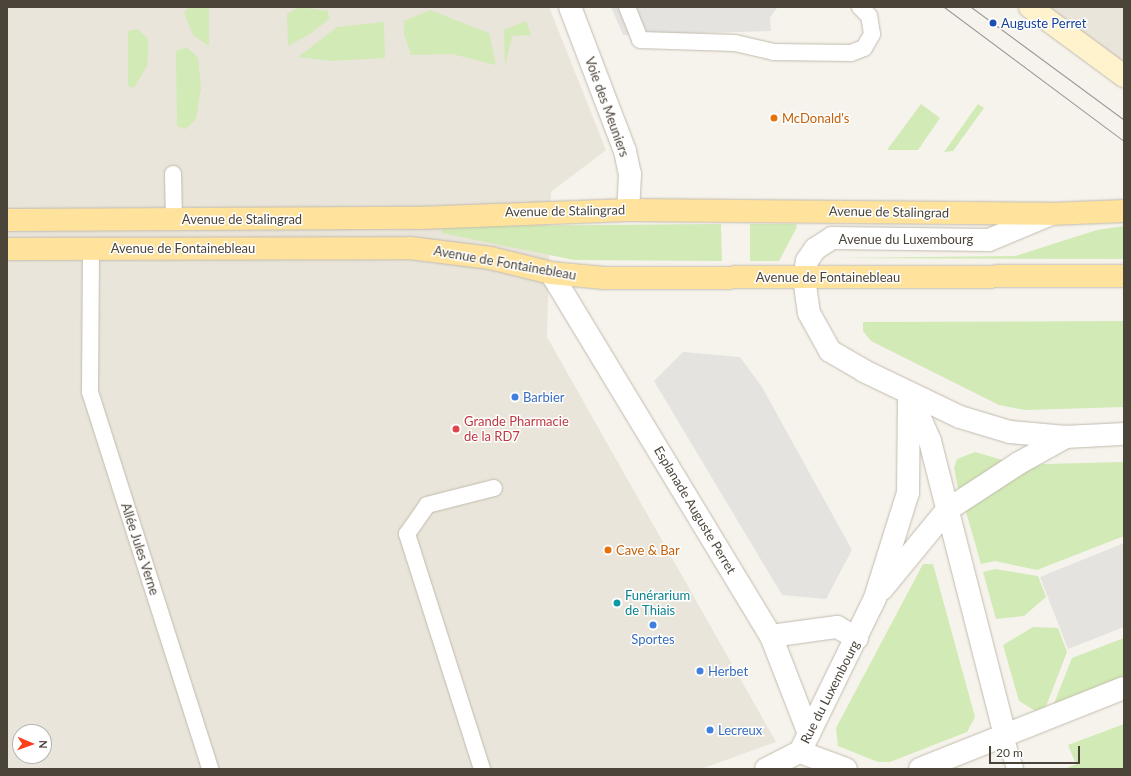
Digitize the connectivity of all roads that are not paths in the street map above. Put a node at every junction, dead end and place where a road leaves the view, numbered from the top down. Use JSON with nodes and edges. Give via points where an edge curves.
{"nodes":[{"id":1,"x":570,"y":7,"type":"edge"},
{"id":2,"x":627,"y":7,"type":"edge"},
{"id":3,"x":860,"y":7,"type":"edge"},
{"id":4,"x":1030,"y":7,"type":"edge"},
{"id":5,"x":1124,"y":76,"type":"edge"},
{"id":6,"x":173,"y":174,"type":"dead end"},
{"id":7,"x":628,"y":210,"type":"junction"},
{"id":8,"x":1124,"y":211,"type":"edge"},
{"id":9,"x":1051,"y":214,"type":"junction"},
{"id":10,"x":174,"y":219,"type":"junction"},
{"id":11,"x":7,"y":220,"type":"edge"},
{"id":12,"x":7,"y":249,"type":"edge"},
{"id":13,"x":91,"y":249,"type":"junction"},
{"id":14,"x":551,"y":273,"type":"junction"},
{"id":15,"x":1124,"y":276,"type":"edge"},
{"id":16,"x":804,"y":278,"type":"junction"},
{"id":17,"x":909,"y":393,"type":"junction"},
{"id":18,"x":1124,"y":434,"type":"edge"},
{"id":19,"x":1066,"y":437,"type":"junction"},
{"id":20,"x":494,"y":488,"type":"dead end"},
{"id":21,"x":947,"y":510,"type":"junction"},
{"id":22,"x":875,"y":598,"type":"junction"},
{"id":23,"x":771,"y":636,"type":"junction"},
{"id":24,"x":857,"y":638,"type":"junction"},
{"id":25,"x":1124,"y":688,"type":"edge"},
{"id":26,"x":1005,"y":736,"type":"junction"},
{"id":27,"x":804,"y":743,"type":"junction"},
{"id":28,"x":210,"y":769,"type":"edge"},
{"id":29,"x":482,"y":769,"type":"edge"},
{"id":30,"x":766,"y":769,"type":"edge"},
{"id":31,"x":846,"y":769,"type":"edge"},
{"id":32,"x":920,"y":769,"type":"edge"},
{"id":33,"x":1015,"y":769,"type":"edge"}],
"edges":[{"from":1,"to":7,"type":"street","name":"Voie des Meuniers","via":[[625,151],[630,174]]},
{"from":2,"to":3,"type":"lane","via":[[640,40],[735,43],[773,52],[851,53],[864,48],[872,34],[868,16]]},
{"from":4,"to":5,"type":"main road"},
{"from":6,"to":10,"type":"lane"},
{"from":7,"to":9,"type":"main road","name":"Avenue de Stalingrad"},
{"from":7,"to":10,"type":"main road","name":"Avenue de Stalingrad","via":[[419,218]]},
{"from":8,"to":9,"type":"main road","name":"Avenue de Stalingrad"},
{"from":9,"to":16,"type":"street","name":"Avenue du Luxembourg","via":[[989,240],[832,238],[815,249],[807,261]]},
{"from":10,"to":11,"type":"main road","name":"Avenue de Stalingrad"},
{"from":12,"to":13,"type":"main road","name":"Avenue de Fontainebleau"},
{"from":13,"to":14,"type":"main road","name":"Avenue de Fontainebleau","via":[[410,248],[490,258]]},
{"from":13,"to":28,"type":"lane","name":"Allée Jules Verne","via":[[90,392]]},
{"from":14,"to":16,"type":"main road","name":"Avenue de Fontainebleau","via":[[604,278]]},
{"from":14,"to":23,"type":"street","name":"Esplanade Auguste Perret"},
{"from":15,"to":16,"type":"main road","name":"Avenue de Fontainebleau"},
{"from":16,"to":17,"type":"street","name":"Avenue du Luxembourg","via":[[809,313],[830,350]]},
{"from":17,"to":19,"type":"street","name":"Avenue du Luxembourg","via":[[960,417],[1010,432]]},
{"from":17,"to":21,"type":"street","via":[[930,441]]},
{"from":17,"to":22,"type":"street","via":[[908,493]]},
{"from":18,"to":19,"type":"street","name":"Avenue du Luxembourg"},
{"from":19,"to":21,"type":"street","via":[[1018,463]]},
{"from":20,"to":29,"type":"lane","via":[[427,505],[407,534]]},
{"from":21,"to":22,"type":"street"},
{"from":21,"to":26,"type":"street"},
{"from":22,"to":24,"type":"street","name":"Rue du Luxembourg"},
{"from":23,"to":24,"type":"street","via":[[837,627]]},
{"from":23,"to":27,"type":"street","name":"Esplanade Auguste Perret"},
{"from":24,"to":27,"type":"street","name":"Rue du Luxembourg"},
{"from":25,"to":26,"type":"street"},
{"from":26,"to":32,"type":"street"},
{"from":26,"to":33,"type":"lane"},
{"from":27,"to":30,"type":"street","name":"Rue du Luxembourg"},
{"from":27,"to":31,"type":"street"}]}
